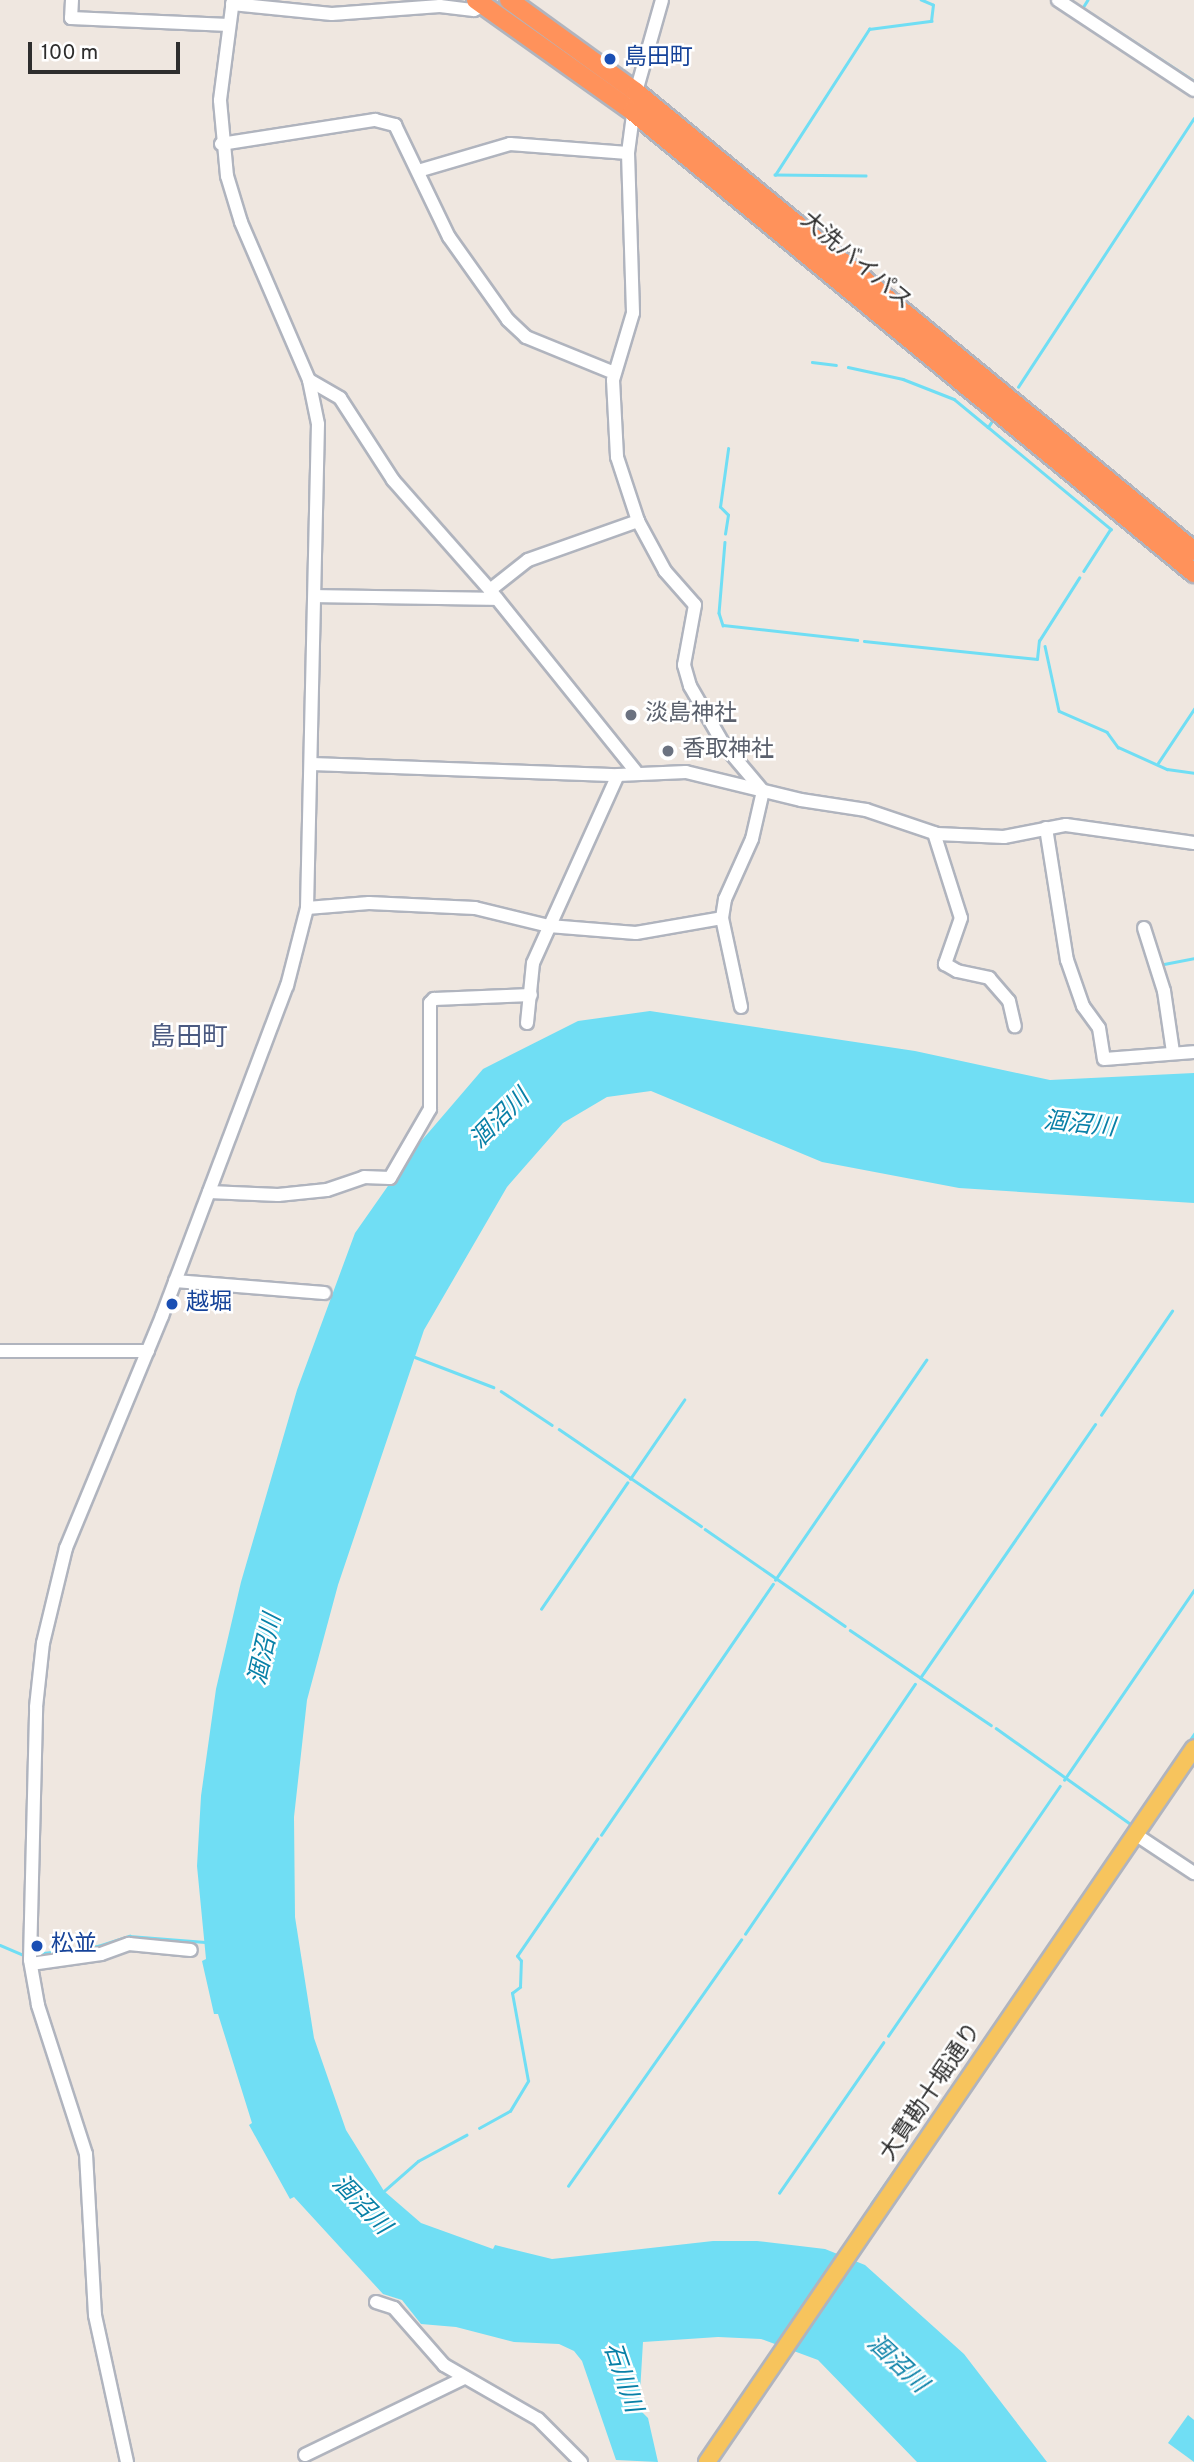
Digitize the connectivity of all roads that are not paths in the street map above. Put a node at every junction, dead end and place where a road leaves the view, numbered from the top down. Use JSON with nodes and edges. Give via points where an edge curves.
{"nodes":[{"id":1,"x":72,"y":0,"type":"edge"},
{"id":2,"x":509,"y":0,"type":"edge"},
{"id":3,"x":662,"y":0,"type":"edge"},
{"id":4,"x":1058,"y":0,"type":"edge"},
{"id":5,"x":232,"y":2,"type":"edge"},
{"id":6,"x":481,"y":3,"type":"edge"},
{"id":7,"x":229,"y":24,"type":"junction"},
{"id":8,"x":1194,"y":90,"type":"edge"},
{"id":9,"x":636,"y":92,"type":"junction"},
{"id":10,"x":632,"y":111,"type":"junction"},
{"id":11,"x":221,"y":144,"type":"junction"},
{"id":12,"x":628,"y":153,"type":"junction"},
{"id":13,"x":418,"y":171,"type":"junction"},
{"id":14,"x":614,"y":373,"type":"junction"},
{"id":15,"x":309,"y":380,"type":"junction"},
{"id":16,"x":638,"y":522,"type":"junction"},
{"id":17,"x":1194,"y":551,"type":"edge"},
{"id":18,"x":1194,"y":573,"type":"edge"},
{"id":19,"x":493,"y":594,"type":"junction"},
{"id":20,"x":316,"y":596,"type":"junction"},
{"id":21,"x":312,"y":764,"type":"junction"},
{"id":22,"x":638,"y":774,"type":"junction"},
{"id":23,"x":618,"y":775,"type":"junction"},
{"id":24,"x":763,"y":791,"type":"junction"},
{"id":25,"x":1046,"y":828,"type":"junction"},
{"id":26,"x":934,"y":833,"type":"junction"},
{"id":27,"x":1194,"y":844,"type":"edge"},
{"id":28,"x":307,"y":908,"type":"junction"},
{"id":29,"x":722,"y":918,"type":"junction"},
{"id":30,"x":549,"y":926,"type":"junction"},
{"id":31,"x":1144,"y":928,"type":"dead end"},
{"id":32,"x":531,"y":995,"type":"junction"},
{"id":33,"x":741,"y":1007,"type":"dead end"},
{"id":34,"x":527,"y":1024,"type":"dead end"},
{"id":35,"x":1015,"y":1026,"type":"dead end"},
{"id":36,"x":1172,"y":1052,"type":"junction"},
{"id":37,"x":1194,"y":1052,"type":"edge"},
{"id":38,"x":209,"y":1192,"type":"junction"},
{"id":39,"x":175,"y":1281,"type":"junction"},
{"id":40,"x":325,"y":1293,"type":"dead end"},
{"id":41,"x":0,"y":1351,"type":"edge"},
{"id":42,"x":148,"y":1351,"type":"junction"},
{"id":43,"x":1194,"y":1748,"type":"edge"},
{"id":44,"x":1135,"y":1834,"type":"junction"},
{"id":45,"x":1194,"y":1873,"type":"edge"},
{"id":46,"x":191,"y":1950,"type":"dead end"},
{"id":47,"x":31,"y":1964,"type":"junction"},
{"id":48,"x":376,"y":2302,"type":"dead end"},
{"id":49,"x":464,"y":2378,"type":"junction"},
{"id":50,"x":305,"y":2455,"type":"dead end"},
{"id":51,"x":127,"y":2462,"type":"edge"},
{"id":52,"x":581,"y":2462,"type":"edge"},
{"id":53,"x":708,"y":2462,"type":"edge"}],
"edges":[{"from":1,"to":7,"type":"street","via":[[71,18]]},
{"from":2,"to":9,"type":"highway","name":"大洗バイパス"},
{"from":3,"to":9,"type":"street"},
{"from":4,"to":8,"type":"street"},
{"from":5,"to":6,"type":"street","via":[[332,14],[440,6],[474,9]]},
{"from":5,"to":7,"type":"street"},
{"from":6,"to":10,"type":"highway","name":"大洗バイパス"},
{"from":7,"to":11,"type":"street","via":[[220,100]]},
{"from":9,"to":10,"type":"street"},
{"from":9,"to":17,"type":"highway","name":"大洗バイパス"},
{"from":10,"to":12,"type":"street"},
{"from":10,"to":18,"type":"highway","name":"大洗バイパス"},
{"from":11,"to":13,"type":"street","via":[[374,120],[401,131]]},
{"from":11,"to":15,"type":"street","via":[[235,204]]},
{"from":12,"to":13,"type":"street","via":[[510,144]]},
{"from":12,"to":14,"type":"street","via":[[633,313]]},
{"from":13,"to":14,"type":"street","via":[[449,237],[508,320],[526,337]]},
{"from":14,"to":16,"type":"street","via":[[617,457]]},
{"from":15,"to":19,"type":"street","via":[[340,398],[393,480]]},
{"from":15,"to":20,"type":"street","via":[[320,444]]},
{"from":16,"to":19,"type":"street","via":[[528,560]]},
{"from":16,"to":24,"type":"street","via":[[664,571],[695,605],[684,665],[697,703]]},
{"from":19,"to":20,"type":"street"},
{"from":19,"to":22,"type":"street"},
{"from":20,"to":21,"type":"street"},
{"from":21,"to":23,"type":"street"},
{"from":21,"to":28,"type":"street"},
{"from":22,"to":23,"type":"street"},
{"from":22,"to":24,"type":"street","via":[[686,772]]},
{"from":23,"to":30,"type":"street"},
{"from":24,"to":26,"type":"street","via":[[866,810]]},
{"from":24,"to":29,"type":"street","via":[[752,839],[725,899]]},
{"from":25,"to":26,"type":"street","via":[[1004,837]]},
{"from":25,"to":27,"type":"street","via":[[1066,825]]},
{"from":25,"to":36,"type":"street","via":[[1070,970],[1083,1006],[1099,1028],[1104,1059],[1145,1059]]},
{"from":26,"to":35,"type":"street","via":[[961,918],[945,964],[989,978],[1009,1001]]},
{"from":28,"to":30,"type":"street","via":[[357,903],[475,908]]},
{"from":28,"to":38,"type":"street","via":[[295,963]]},
{"from":29,"to":30,"type":"street","via":[[636,933]]},
{"from":29,"to":33,"type":"street"},
{"from":30,"to":32,"type":"street","via":[[533,963]]},
{"from":31,"to":36,"type":"street","via":[[1164,992]]},
{"from":32,"to":34,"type":"street"},
{"from":32,"to":38,"type":"street","via":[[434,999],[430,1003],[430,1109],[390,1178],[364,1177],[327,1190],[278,1195]]},
{"from":36,"to":37,"type":"street"},
{"from":38,"to":39,"type":"street"},
{"from":39,"to":40,"type":"street"},
{"from":39,"to":42,"type":"street"},
{"from":41,"to":42,"type":"street"},
{"from":42,"to":47,"type":"street","via":[[66,1548],[43,1643],[29,1887]]},
{"from":43,"to":44,"type":"main road","name":"大貫勘十堀通り"},
{"from":44,"to":45,"type":"street"},
{"from":44,"to":53,"type":"main road","name":"大貫勘十堀通り"},
{"from":46,"to":47,"type":"street","via":[[129,1944],[101,1954]]},
{"from":47,"to":51,"type":"street","via":[[38,2005],[86,2154],[95,2315]]},
{"from":48,"to":49,"type":"street","via":[[394,2308],[417,2338]]},
{"from":49,"to":50,"type":"street"},
{"from":49,"to":52,"type":"street","via":[[538,2419]]}]}
